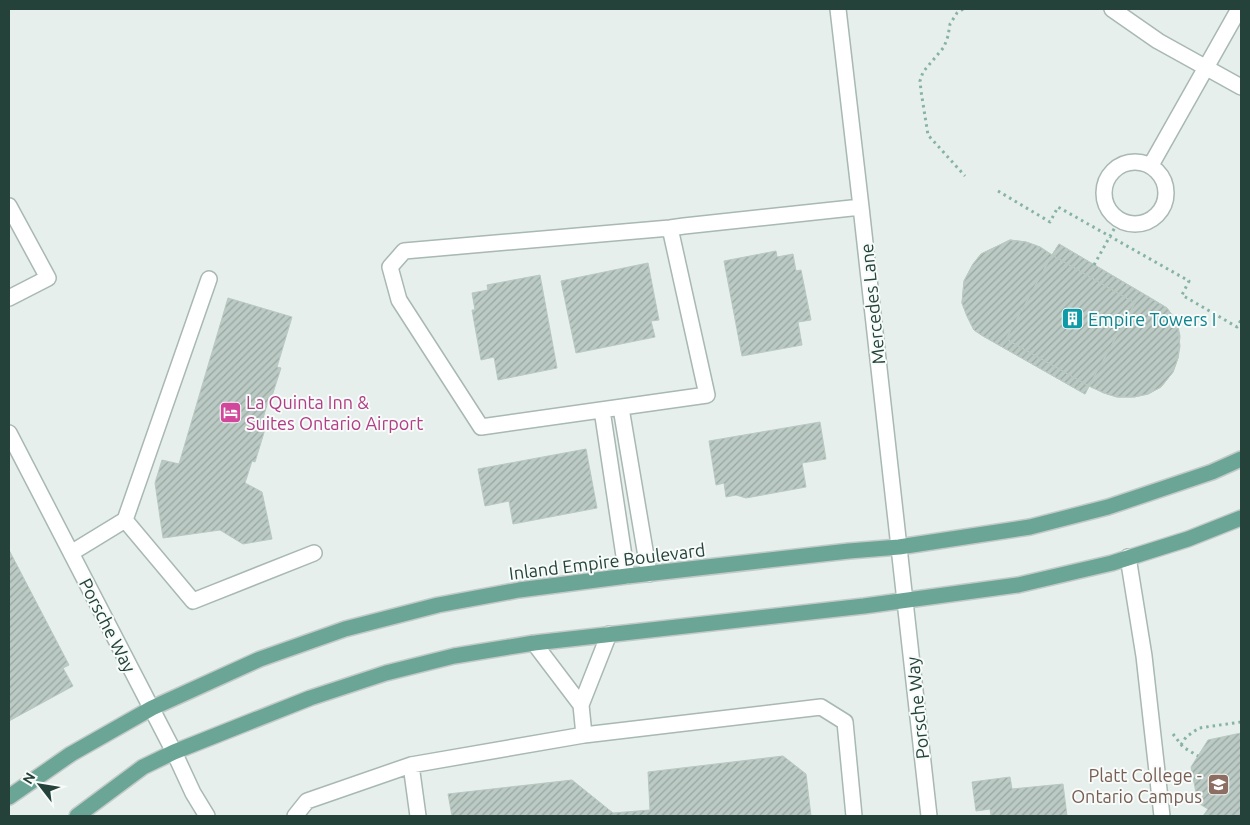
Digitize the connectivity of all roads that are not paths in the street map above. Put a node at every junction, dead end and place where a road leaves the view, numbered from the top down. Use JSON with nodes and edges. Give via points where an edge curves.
{"nodes":[{"id":1,"x":838,"y":9,"type":"edge"},
{"id":2,"x":1112,"y":9,"type":"edge"},
{"id":3,"x":1239,"y":9,"type":"edge"},
{"id":4,"x":1206,"y":67,"type":"junction"},
{"id":5,"x":1241,"y":87,"type":"edge"},
{"id":6,"x":1151,"y":165,"type":"junction"},
{"id":7,"x":9,"y":206,"type":"edge"},
{"id":8,"x":861,"y":207,"type":"junction"},
{"id":9,"x":670,"y":228,"type":"junction"},
{"id":10,"x":209,"y":279,"type":"dead end"},
{"id":11,"x":9,"y":298,"type":"edge"},
{"id":12,"x":621,"y":408,"type":"junction"},
{"id":13,"x":602,"y":410,"type":"junction"},
{"id":14,"x":9,"y":436,"type":"edge"},
{"id":15,"x":1241,"y":459,"type":"edge"},
{"id":16,"x":1241,"y":518,"type":"edge"},
{"id":17,"x":125,"y":520,"type":"junction"},
{"id":18,"x":899,"y":547,"type":"junction"},
{"id":19,"x":71,"y":552,"type":"junction"},
{"id":20,"x":314,"y":552,"type":"dead end"},
{"id":21,"x":1128,"y":558,"type":"junction"},
{"id":22,"x":649,"y":574,"type":"junction"},
{"id":23,"x":627,"y":576,"type":"junction"},
{"id":24,"x":905,"y":600,"type":"junction"},
{"id":25,"x":609,"y":634,"type":"junction"},
{"id":26,"x":534,"y":644,"type":"junction"},
{"id":27,"x":581,"y":705,"type":"junction"},
{"id":28,"x":152,"y":708,"type":"junction"},
{"id":29,"x":584,"y":735,"type":"junction"},
{"id":30,"x":174,"y":752,"type":"junction"},
{"id":31,"x":411,"y":766,"type":"junction"},
{"id":32,"x":9,"y":797,"type":"edge"},
{"id":33,"x":78,"y":816,"type":"edge"},
{"id":34,"x":207,"y":816,"type":"edge"},
{"id":35,"x":295,"y":816,"type":"edge"},
{"id":36,"x":418,"y":816,"type":"edge"},
{"id":37,"x":854,"y":816,"type":"edge"},
{"id":38,"x":929,"y":816,"type":"edge"},
{"id":39,"x":1162,"y":816,"type":"edge"}],
"edges":[{"from":1,"to":8,"type":"street","name":"Mercedes Lane"},
{"from":2,"to":4,"type":"street","via":[[1158,41]]},
{"from":3,"to":4,"type":"street"},
{"from":4,"to":5,"type":"street"},
{"from":4,"to":6,"type":"street"},
{"from":6,"to":6,"type":"street","via":[[1130,162],[1111,172],[1103,193],[1110,213],[1119,220],[1128,224],[1147,222],[1162,209],[1167,190],[1159,172]]},
{"from":7,"to":11,"type":"street","via":[[48,278]]},
{"from":8,"to":9,"type":"street"},
{"from":8,"to":18,"type":"street","name":"Mercedes Lane"},
{"from":9,"to":12,"type":"street","via":[[707,395]]},
{"from":9,"to":13,"type":"street","via":[[404,251],[390,266],[399,300],[482,427]]},
{"from":10,"to":17,"type":"street"},
{"from":12,"to":13,"type":"street"},
{"from":12,"to":22,"type":"street"},
{"from":13,"to":23,"type":"street"},
{"from":14,"to":19,"type":"street","name":"Porsche Way"},
{"from":15,"to":18,"type":"main road","name":"Inland Empire Boulevard","via":[[1108,507],[1039,525]]},
{"from":16,"to":21,"type":"main road"},
{"from":17,"to":19,"type":"street"},
{"from":17,"to":20,"type":"street","via":[[193,601]]},
{"from":18,"to":22,"type":"main road","name":"Inland Empire Boulevard"},
{"from":18,"to":24,"type":"street","name":"Mercedes Lane"},
{"from":19,"to":28,"type":"street","name":"Porsche Way"},
{"from":21,"to":24,"type":"main road","via":[[1018,585]]},
{"from":21,"to":39,"type":"street","via":[[1144,656]]},
{"from":22,"to":23,"type":"main road","name":"Inland Empire Boulevard"},
{"from":23,"to":28,"type":"main road","name":"Inland Empire Boulevard","via":[[438,605],[345,629],[260,658]]},
{"from":24,"to":25,"type":"main road"},
{"from":24,"to":38,"type":"street","name":"Porsche Way"},
{"from":25,"to":26,"type":"main road"},
{"from":25,"to":27,"type":"street"},
{"from":26,"to":27,"type":"street"},
{"from":26,"to":30,"type":"main road","via":[[454,656],[386,673],[310,698]]},
{"from":27,"to":29,"type":"street"},
{"from":28,"to":30,"type":"street","name":"Porsche Way"},
{"from":28,"to":32,"type":"main road","name":"Inland Empire Boulevard","via":[[71,754]]},
{"from":29,"to":31,"type":"street"},
{"from":29,"to":37,"type":"street","via":[[821,707],[845,722]]},
{"from":30,"to":33,"type":"main road","via":[[143,767]]},
{"from":30,"to":34,"type":"street","name":"Porsche Way"},
{"from":31,"to":35,"type":"street","via":[[307,801]]},
{"from":31,"to":36,"type":"street"}]}
